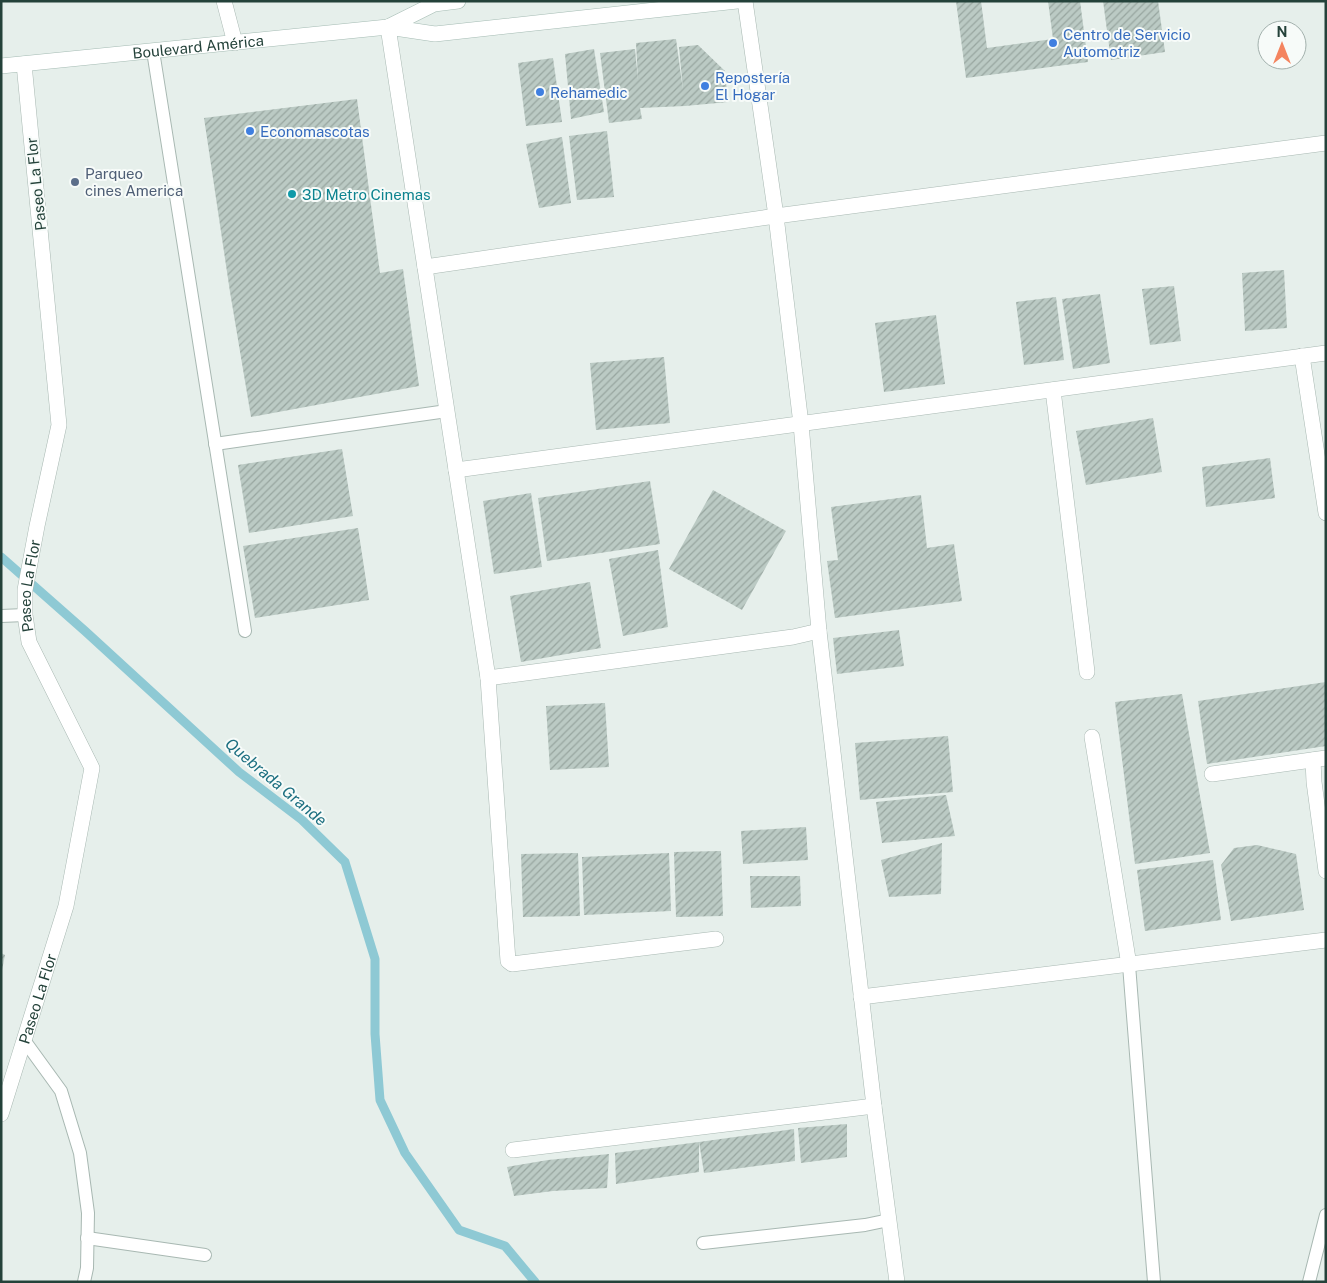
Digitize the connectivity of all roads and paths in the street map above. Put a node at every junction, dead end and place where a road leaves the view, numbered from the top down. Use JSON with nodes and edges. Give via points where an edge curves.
{"nodes":[{"id":1,"x":224,"y":1,"type":"edge"},
{"id":2,"x":458,"y":1,"type":"edge"},
{"id":3,"x":737,"y":1,"type":"edge"},
{"id":4,"x":745,"y":1,"type":"edge"},
{"id":5,"x":388,"y":27,"type":"junction"},
{"id":6,"x":235,"y":43,"type":"junction"},
{"id":7,"x":153,"y":51,"type":"junction"},
{"id":8,"x":24,"y":64,"type":"junction"},
{"id":9,"x":4,"y":66,"type":"edge"},
{"id":10,"x":1326,"y":143,"type":"edge"},
{"id":11,"x":776,"y":216,"type":"junction"},
{"id":12,"x":425,"y":267,"type":"junction"},
{"id":13,"x":1326,"y":353,"type":"edge"},
{"id":14,"x":1302,"y":356,"type":"junction"},
{"id":15,"x":1052,"y":390,"type":"junction"},
{"id":16,"x":448,"y":411,"type":"junction"},
{"id":17,"x":801,"y":424,"type":"junction"},
{"id":18,"x":215,"y":444,"type":"junction"},
{"id":19,"x":456,"y":470,"type":"junction"},
{"id":20,"x":1326,"y":513,"type":"edge"},
{"id":21,"x":26,"y":615,"type":"junction"},
{"id":22,"x":1,"y":616,"type":"edge"},
{"id":23,"x":245,"y":631,"type":"dead end"},
{"id":24,"x":819,"y":631,"type":"junction"},
{"id":25,"x":1087,"y":672,"type":"dead end"},
{"id":26,"x":488,"y":678,"type":"junction"},
{"id":27,"x":1092,"y":737,"type":"dead end"},
{"id":28,"x":1319,"y":759,"type":"edge"},
{"id":29,"x":1212,"y":774,"type":"dead end"},
{"id":30,"x":1326,"y":871,"type":"edge"},
{"id":31,"x":716,"y":939,"type":"dead end"},
{"id":32,"x":1326,"y":940,"type":"edge"},
{"id":33,"x":1129,"y":965,"type":"junction"},
{"id":34,"x":862,"y":997,"type":"junction"},
{"id":35,"x":24,"y":1040,"type":"junction"},
{"id":36,"x":874,"y":1106,"type":"junction"},
{"id":37,"x":1,"y":1114,"type":"edge"},
{"id":38,"x":513,"y":1150,"type":"dead end"},
{"id":39,"x":1326,"y":1215,"type":"edge"},
{"id":40,"x":889,"y":1220,"type":"junction"},
{"id":41,"x":87,"y":1238,"type":"junction"},
{"id":42,"x":703,"y":1243,"type":"dead end"},
{"id":43,"x":205,"y":1255,"type":"dead end"},
{"id":44,"x":84,"y":1282,"type":"edge"},
{"id":45,"x":897,"y":1282,"type":"edge"},
{"id":46,"x":1154,"y":1282,"type":"edge"},
{"id":47,"x":1309,"y":1282,"type":"edge"}],
"edges":[{"from":1,"to":6,"type":"street"},
{"from":2,"to":5,"type":"street","name":"Boulevard América","via":[[434,4]]},
{"from":3,"to":5,"type":"street","name":"Boulevard América","via":[[435,34]]},
{"from":4,"to":11,"type":"street"},
{"from":5,"to":6,"type":"street","name":"Boulevard América"},
{"from":5,"to":12,"type":"street"},
{"from":6,"to":7,"type":"street","name":"Boulevard América"},
{"from":7,"to":8,"type":"street","name":"Boulevard América"},
{"from":7,"to":18,"type":"lane"},
{"from":8,"to":9,"type":"street","name":"Boulevard América"},
{"from":8,"to":21,"type":"street","name":"Paseo La Flor","via":[[59,425],[25,590]]},
{"from":10,"to":11,"type":"street"},
{"from":11,"to":12,"type":"street"},
{"from":11,"to":17,"type":"street"},
{"from":12,"to":16,"type":"street"},
{"from":13,"to":14,"type":"street"},
{"from":14,"to":15,"type":"street"},
{"from":14,"to":20,"type":"street"},
{"from":15,"to":17,"type":"street"},
{"from":15,"to":25,"type":"street"},
{"from":16,"to":18,"type":"lane"},
{"from":16,"to":19,"type":"street"},
{"from":17,"to":19,"type":"street"},
{"from":17,"to":24,"type":"street"},
{"from":18,"to":23,"type":"lane"},
{"from":19,"to":26,"type":"street"},
{"from":21,"to":22,"type":"lane"},
{"from":21,"to":35,"type":"street","name":"Paseo La Flor","via":[[29,642],[92,768],[66,906]]},
{"from":24,"to":26,"type":"street"},
{"from":24,"to":34,"type":"street"},
{"from":26,"to":31,"type":"street","via":[[508,961],[512,964]]},
{"from":27,"to":33,"type":"street"},
{"from":28,"to":29,"type":"street"},
{"from":28,"to":30,"type":"street","via":[[1314,782]]},
{"from":32,"to":33,"type":"street"},
{"from":33,"to":34,"type":"street"},
{"from":33,"to":46,"type":"lane"},
{"from":34,"to":36,"type":"street"},
{"from":35,"to":37,"type":"street","name":"Paseo La Flor"},
{"from":35,"to":41,"type":"lane","via":[[61,1091],[80,1153],[88,1213]]},
{"from":36,"to":38,"type":"street"},
{"from":36,"to":40,"type":"street"},
{"from":39,"to":47,"type":"lane"},
{"from":40,"to":42,"type":"lane"},
{"from":40,"to":45,"type":"street"},
{"from":41,"to":43,"type":"lane"},
{"from":41,"to":44,"type":"lane"}]}
